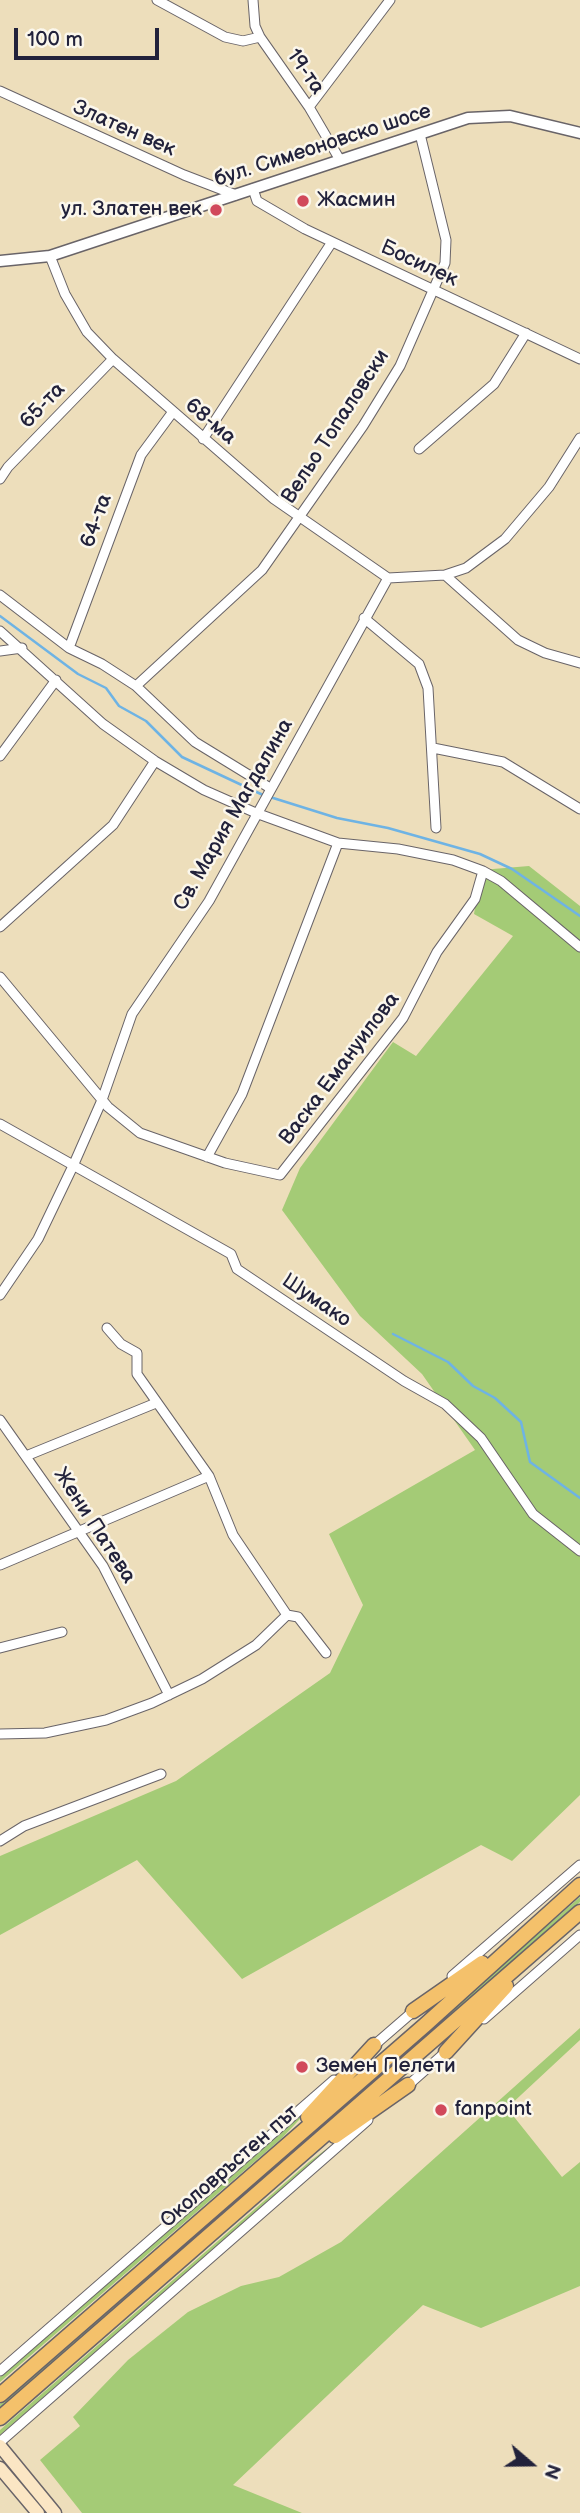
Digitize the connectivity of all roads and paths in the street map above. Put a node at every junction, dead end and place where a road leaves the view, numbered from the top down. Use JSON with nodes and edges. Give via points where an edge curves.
{"nodes":[{"id":1,"x":157,"y":0,"type":"edge"},
{"id":2,"x":253,"y":0,"type":"edge"},
{"id":3,"x":390,"y":0,"type":"edge"},
{"id":4,"x":260,"y":37,"type":"junction"},
{"id":5,"x":0,"y":91,"type":"edge"},
{"id":6,"x":309,"y":107,"type":"junction"},
{"id":7,"x":580,"y":133,"type":"edge"},
{"id":8,"x":420,"y":134,"type":"junction"},
{"id":9,"x":340,"y":160,"type":"junction"},
{"id":10,"x":253,"y":189,"type":"junction"},
{"id":11,"x":236,"y":195,"type":"junction"},
{"id":12,"x":332,"y":242,"type":"junction"},
{"id":13,"x":50,"y":257,"type":"junction"},
{"id":14,"x":1,"y":262,"type":"edge"},
{"id":15,"x":434,"y":291,"type":"junction"},
{"id":16,"x":526,"y":333,"type":"junction"},
{"id":17,"x":113,"y":359,"type":"junction"},
{"id":18,"x":580,"y":359,"type":"edge"},
{"id":19,"x":172,"y":413,"type":"junction"},
{"id":20,"x":203,"y":439,"type":"junction"},
{"id":21,"x":580,"y":439,"type":"edge"},
{"id":22,"x":419,"y":449,"type":"dead end"},
{"id":23,"x":0,"y":479,"type":"edge"},
{"id":24,"x":298,"y":517,"type":"junction"},
{"id":25,"x":445,"y":575,"type":"junction"},
{"id":26,"x":388,"y":578,"type":"junction"},
{"id":27,"x":0,"y":594,"type":"edge"},
{"id":28,"x":364,"y":618,"type":"junction"},
{"id":29,"x":0,"y":631,"type":"edge"},
{"id":30,"x":69,"y":648,"type":"junction"},
{"id":31,"x":22,"y":649,"type":"junction"},
{"id":32,"x":0,"y":651,"type":"edge"},
{"id":33,"x":580,"y":663,"type":"edge"},
{"id":34,"x":56,"y":681,"type":"junction"},
{"id":35,"x":136,"y":686,"type":"junction"},
{"id":36,"x":433,"y":748,"type":"junction"},
{"id":37,"x":0,"y":756,"type":"edge"},
{"id":38,"x":155,"y":761,"type":"junction"},
{"id":39,"x":270,"y":788,"type":"junction"},
{"id":40,"x":580,"y":809,"type":"edge"},
{"id":41,"x":256,"y":813,"type":"junction"},
{"id":42,"x":436,"y":828,"type":"dead end"},
{"id":43,"x":338,"y":844,"type":"junction"},
{"id":44,"x":483,"y":871,"type":"junction"},
{"id":45,"x":0,"y":927,"type":"edge"},
{"id":46,"x":580,"y":947,"type":"edge"},
{"id":47,"x":0,"y":977,"type":"edge"},
{"id":48,"x":102,"y":1100,"type":"junction"},
{"id":49,"x":0,"y":1125,"type":"edge"},
{"id":50,"x":207,"y":1157,"type":"junction"},
{"id":51,"x":73,"y":1167,"type":"junction"},
{"id":52,"x":0,"y":1295,"type":"edge"},
{"id":53,"x":107,"y":1328,"type":"dead end"},
{"id":54,"x":156,"y":1403,"type":"junction"},
{"id":55,"x":0,"y":1420,"type":"edge"},
{"id":56,"x":26,"y":1456,"type":"junction"},
{"id":57,"x":209,"y":1476,"type":"junction"},
{"id":58,"x":80,"y":1530,"type":"junction"},
{"id":59,"x":580,"y":1551,"type":"edge"},
{"id":60,"x":0,"y":1565,"type":"edge"},
{"id":61,"x":287,"y":1615,"type":"junction"},
{"id":62,"x":62,"y":1632,"type":"dead end"},
{"id":63,"x":0,"y":1648,"type":"edge"},
{"id":64,"x":326,"y":1653,"type":"dead end"},
{"id":65,"x":169,"y":1695,"type":"junction"},
{"id":66,"x":0,"y":1734,"type":"edge"},
{"id":67,"x":161,"y":1774,"type":"dead end"},
{"id":68,"x":0,"y":1841,"type":"edge"},
{"id":69,"x":580,"y":1864,"type":"edge"},
{"id":70,"x":580,"y":1885,"type":"edge"},
{"id":71,"x":580,"y":1912,"type":"edge"},
{"id":72,"x":526,"y":1932,"type":"junction"},
{"id":73,"x":580,"y":1935,"type":"edge"},
{"id":74,"x":548,"y":1940,"type":"junction"},
{"id":75,"x":413,"y":2011,"type":"junction"},
{"id":76,"x":374,"y":2045,"type":"junction"},
{"id":77,"x":446,"y":2052,"type":"junction"},
{"id":78,"x":408,"y":2085,"type":"junction"},
{"id":79,"x":291,"y":2167,"type":"junction"},
{"id":80,"x":261,"y":2168,"type":"junction"},
{"id":81,"x":0,"y":2371,"type":"edge"},
{"id":82,"x":0,"y":2395,"type":"edge"},
{"id":83,"x":0,"y":2418,"type":"edge"},
{"id":84,"x":0,"y":2444,"type":"edge"},
{"id":85,"x":0,"y":2468,"type":"edge"},
{"id":86,"x":19,"y":2480,"type":"junction"},
{"id":87,"x":38,"y":2513,"type":"edge"},
{"id":88,"x":55,"y":2513,"type":"edge"}],
"edges":[{"from":1,"to":4,"type":"street","via":[[225,37],[243,41]]},
{"from":2,"to":4,"type":"street","name":"19-та"},
{"from":3,"to":6,"type":"street"},
{"from":4,"to":6,"type":"street","name":"19-та"},
{"from":5,"to":11,"type":"street","name":"Златен век"},
{"from":6,"to":9,"type":"street","name":"19-та"},
{"from":7,"to":8,"type":"street","name":"бул. Симеоновско шосе","via":[[494,115],[468,118]]},
{"from":8,"to":9,"type":"street","name":"бул. Симеоновско шосе"},
{"from":8,"to":15,"type":"street","name":"Вельо Топаловски","via":[[446,240],[445,263]]},
{"from":9,"to":10,"type":"street","name":"бул. Симеоновско шосе"},
{"from":10,"to":11,"type":"street","name":"бул. Симеоновско шосе"},
{"from":10,"to":12,"type":"street","name":"Босилек","via":[[257,201]]},
{"from":11,"to":13,"type":"street","name":"бул. Симеоновско шосе"},
{"from":12,"to":15,"type":"street","name":"Босилек"},
{"from":12,"to":20,"type":"street"},
{"from":13,"to":14,"type":"street","name":"бул. Симеоновско шосе"},
{"from":13,"to":17,"type":"street","name":"68-ма","via":[[87,332]]},
{"from":15,"to":16,"type":"street","name":"Босилек"},
{"from":15,"to":24,"type":"street","name":"Вельо Топаловски","via":[[400,366]]},
{"from":16,"to":18,"type":"street","name":"Босилек"},
{"from":16,"to":22,"type":"street","via":[[494,384]]},
{"from":17,"to":19,"type":"street","name":"68-ма"},
{"from":17,"to":23,"type":"street","name":"65-та"},
{"from":19,"to":20,"type":"street","name":"68-ма"},
{"from":19,"to":30,"type":"street","name":"64-та","via":[[141,455]]},
{"from":20,"to":24,"type":"street","name":"68-ма"},
{"from":21,"to":25,"type":"street","via":[[549,488],[505,539],[466,568]]},
{"from":24,"to":26,"type":"street","name":"68-ма"},
{"from":24,"to":35,"type":"street","name":"Вельо Топаловски","via":[[242,591]]},
{"from":25,"to":26,"type":"street"},
{"from":25,"to":33,"type":"street","via":[[518,640]]},
{"from":26,"to":28,"type":"street","name":"Св. Мария Магдалина"},
{"from":27,"to":30,"type":"street"},
{"from":28,"to":36,"type":"street","via":[[419,664],[428,688]]},
{"from":28,"to":39,"type":"street","name":"Св. Мария Магдалина"},
{"from":29,"to":31,"type":"street"},
{"from":30,"to":35,"type":"street"},
{"from":31,"to":32,"type":"street"},
{"from":31,"to":34,"type":"street"},
{"from":34,"to":37,"type":"street"},
{"from":34,"to":38,"type":"street","via":[[103,724]]},
{"from":35,"to":39,"type":"street","via":[[195,742]]},
{"from":36,"to":40,"type":"street","via":[[503,762]]},
{"from":36,"to":42,"type":"street"},
{"from":38,"to":41,"type":"street"},
{"from":38,"to":45,"type":"street","via":[[113,825]]},
{"from":39,"to":41,"type":"street","name":"Св. Мария Магдалина"},
{"from":41,"to":43,"type":"street"},
{"from":41,"to":48,"type":"street","name":"Св. Мария Магдалина","via":[[209,901],[132,1014]]},
{"from":43,"to":44,"type":"street","via":[[431,856]]},
{"from":43,"to":50,"type":"street","via":[[242,1094]]},
{"from":44,"to":46,"type":"street"},
{"from":44,"to":50,"type":"street","name":"Васка Емануилова","via":[[475,899],[438,952],[403,1018],[280,1175]]},
{"from":47,"to":48,"type":"street"},
{"from":48,"to":50,"type":"street","via":[[141,1133]]},
{"from":48,"to":51,"type":"street","name":"Св. Мария Магдалина"},
{"from":49,"to":51,"type":"street","name":"Шумако"},
{"from":51,"to":52,"type":"street","name":"Св. Мария Магдалина","via":[[38,1239]]},
{"from":51,"to":59,"type":"street","name":"Шумако","via":[[231,1254],[237,1269],[453,1410],[488,1448],[533,1514]]},
{"from":53,"to":54,"type":"street","via":[[137,1353],[137,1374]]},
{"from":54,"to":56,"type":"street"},
{"from":54,"to":57,"type":"street"},
{"from":55,"to":56,"type":"street","name":"Жени Патева"},
{"from":56,"to":58,"type":"street","name":"Жени Патева"},
{"from":57,"to":58,"type":"street"},
{"from":57,"to":61,"type":"street","via":[[233,1535]]},
{"from":58,"to":60,"type":"street"},
{"from":58,"to":65,"type":"street","name":"Жени Патева"},
{"from":61,"to":64,"type":"street","via":[[298,1617]]},
{"from":61,"to":65,"type":"street","via":[[256,1644]]},
{"from":62,"to":63,"type":"street"},
{"from":65,"to":66,"type":"street","via":[[106,1720],[45,1733]]},
{"from":67,"to":68,"type":"street","via":[[24,1826]]},
{"from":69,"to":75,"type":"street"},
{"from":70,"to":72,"type":"highway","name":"Околовръстен път"},
{"from":71,"to":74,"type":"highway","name":"Околовръстен път"},
{"from":72,"to":75,"type":"highway"},
{"from":72,"to":80,"type":"highway","name":"Околовръстен път"},
{"from":73,"to":77,"type":"street"},
{"from":74,"to":77,"type":"highway"},
{"from":74,"to":79,"type":"highway","name":"Околовръстен път"},
{"from":75,"to":76,"type":"street"},
{"from":76,"to":80,"type":"highway"},
{"from":76,"to":81,"type":"street"},
{"from":77,"to":78,"type":"street"},
{"from":78,"to":79,"type":"highway"},
{"from":78,"to":84,"type":"street"},
{"from":79,"to":83,"type":"highway","name":"Околовръстен път"},
{"from":80,"to":82,"type":"highway","name":"Околовръстен път"},
{"from":84,"to":86,"type":"main road"},
{"from":85,"to":86,"type":"main road"},
{"from":86,"to":87,"type":"main road"},
{"from":86,"to":88,"type":"main road"}]}
